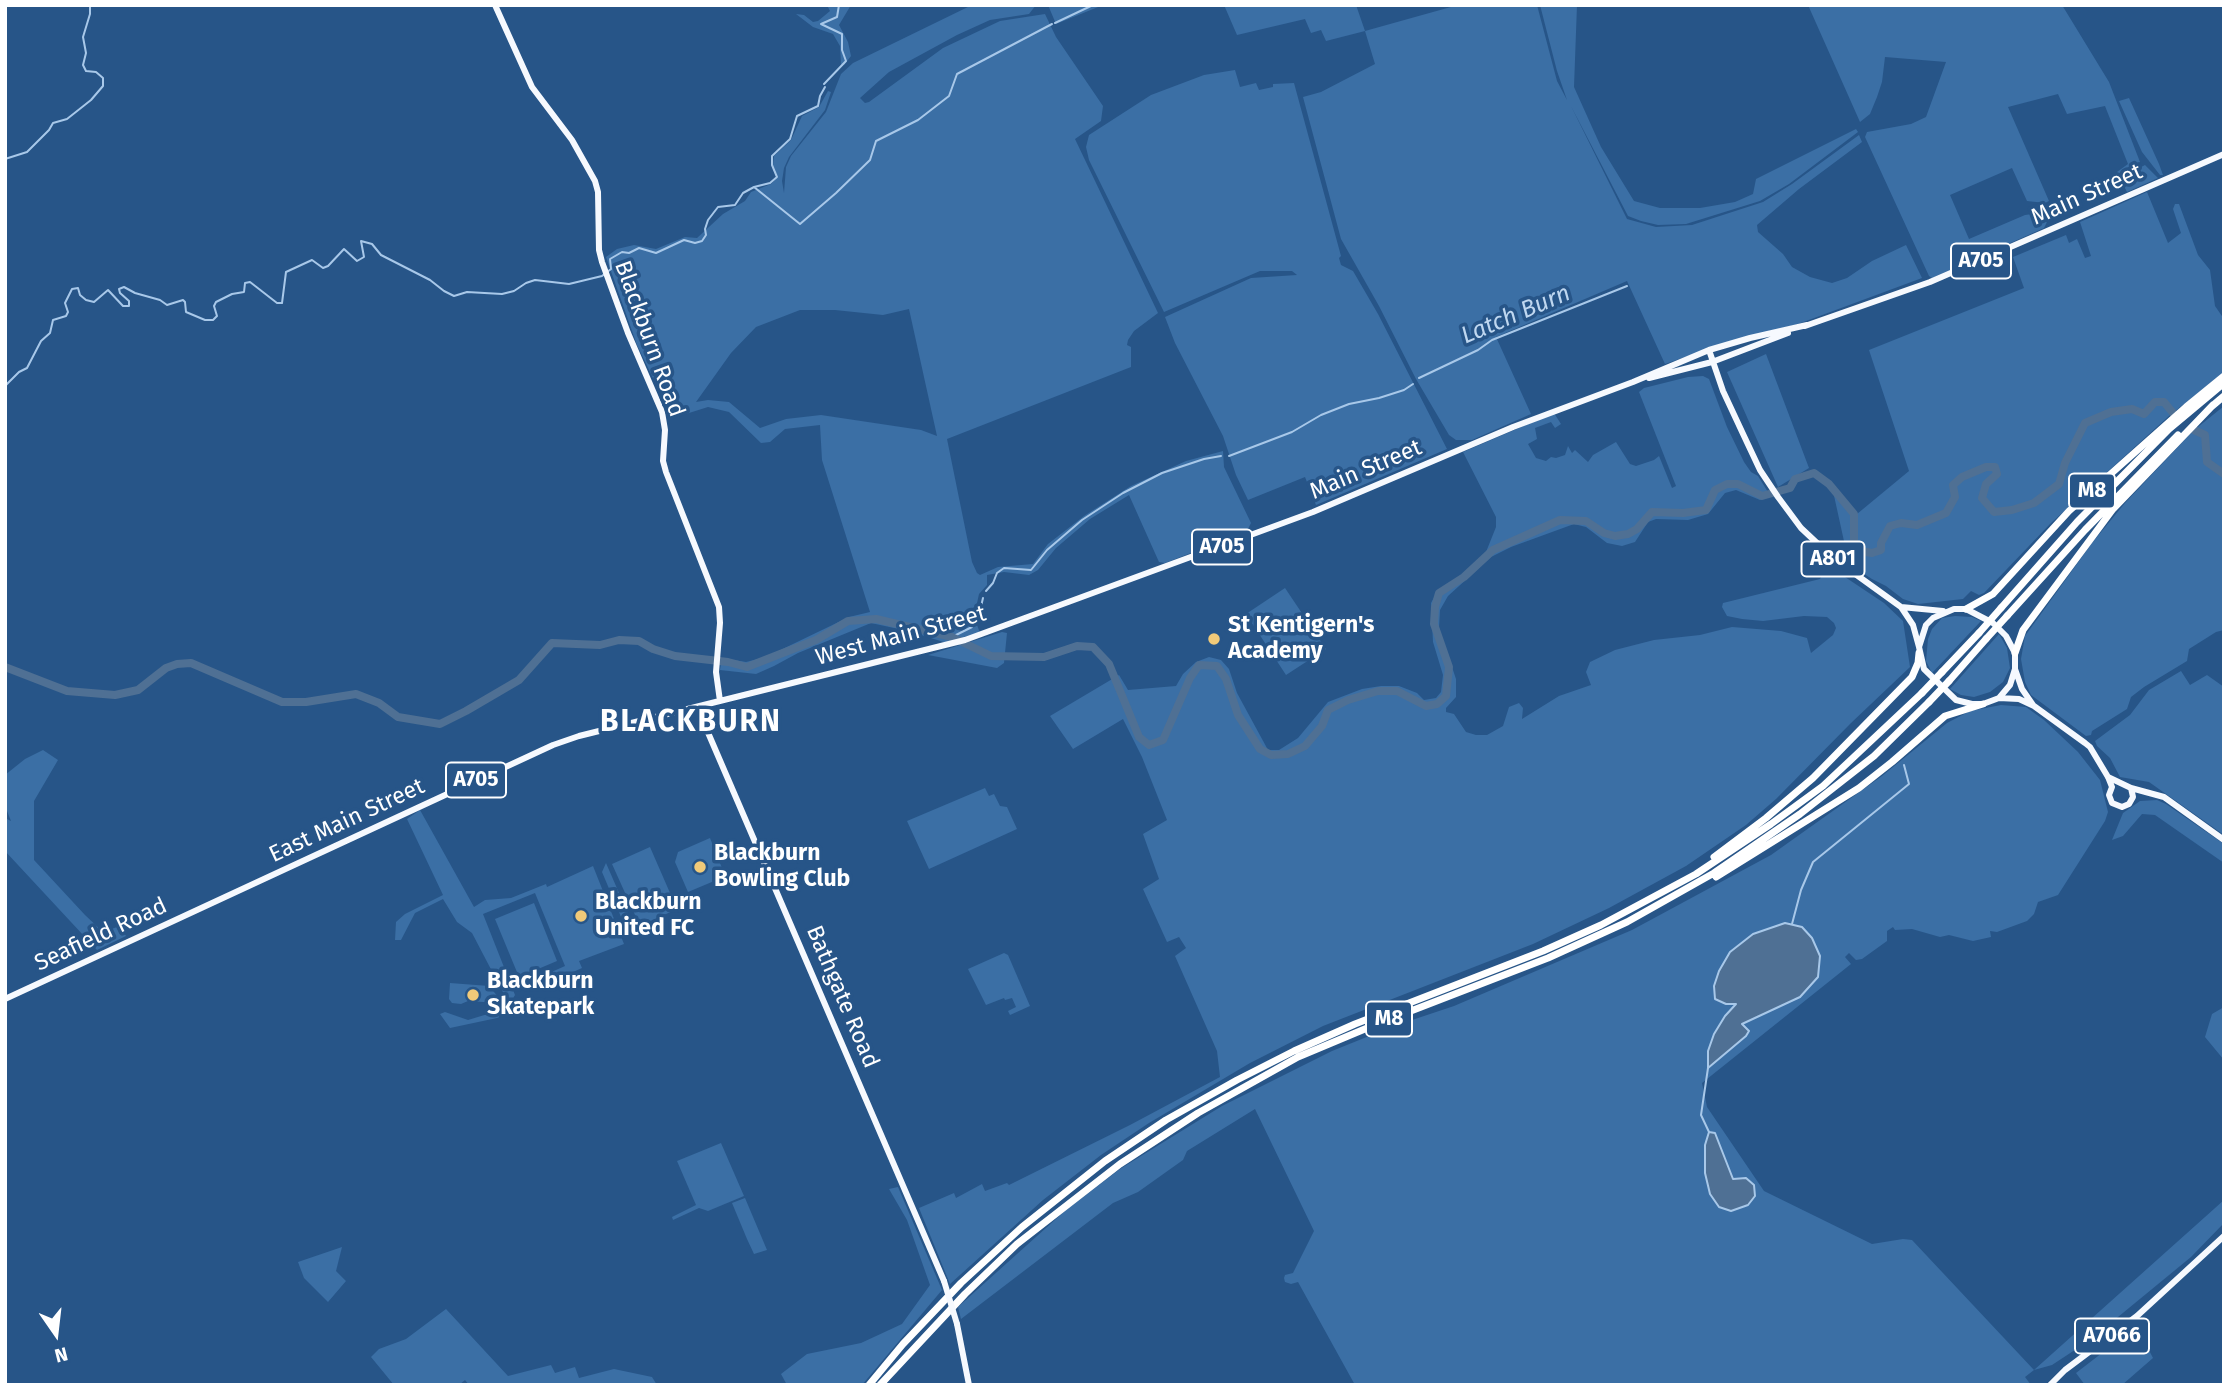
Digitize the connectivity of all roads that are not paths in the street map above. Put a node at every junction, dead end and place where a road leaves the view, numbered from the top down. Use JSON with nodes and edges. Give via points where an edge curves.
{"nodes":[{"id":1,"x":495,"y":5,"type":"edge"},
{"id":2,"x":2224,"y":154,"type":"edge"},
{"id":3,"x":1807,"y":325,"type":"junction"},
{"id":4,"x":1710,"y":356,"type":"junction"},
{"id":5,"x":2224,"y":376,"type":"edge"},
{"id":6,"x":1633,"y":382,"type":"junction"},
{"id":7,"x":2224,"y":383,"type":"edge"},
{"id":8,"x":2224,"y":396,"type":"edge"},
{"id":9,"x":2214,"y":405,"type":"junction"},
{"id":10,"x":1111,"y":587,"type":"joint"},
{"id":11,"x":1901,"y":607,"type":"junction"},
{"id":12,"x":1966,"y":609,"type":"junction"},
{"id":13,"x":1945,"y":611,"type":"junction"},
{"id":14,"x":1919,"y":650,"type":"junction"},
{"id":15,"x":2015,"y":653,"type":"junction"},
{"id":16,"x":2015,"y":669,"type":"junction"},
{"id":17,"x":1999,"y":698,"type":"junction"},
{"id":18,"x":720,"y":701,"type":"junction"},
{"id":19,"x":1983,"y":704,"type":"junction"},
{"id":20,"x":2034,"y":706,"type":"junction"},
{"id":21,"x":697,"y":707,"type":"junction"},
{"id":22,"x":2115,"y":785,"type":"junction"},
{"id":23,"x":2131,"y":788,"type":"junction"},
{"id":24,"x":2149,"y":793,"type":"junction"},
{"id":25,"x":2133,"y":797,"type":"junction"},
{"id":26,"x":2224,"y":840,"type":"edge"},
{"id":27,"x":1649,"y":900,"type":"junction"},
{"id":28,"x":212,"y":903,"type":"joint"},
{"id":29,"x":1548,"y":958,"type":"junction"},
{"id":30,"x":5,"y":999,"type":"edge"},
{"id":31,"x":2224,"y":1236,"type":"edge"},
{"id":32,"x":869,"y":1385,"type":"edge"},
{"id":33,"x":880,"y":1385,"type":"edge"},
{"id":34,"x":969,"y":1385,"type":"edge"},
{"id":35,"x":2050,"y":1385,"type":"edge"}],
"edges":[{"from":1,"to":18,"type":"main road","name":"Blackburn Road","via":[[532,87],[572,140],[595,181],[599,250],[662,412],[666,472],[719,607],[716,672]]},
{"from":2,"to":3,"type":"main road","name":"Main Street","number":"A705","via":[[1930,282]]},
{"from":3,"to":4,"type":"main road","name":"Main Street","number":"A705"},
{"from":3,"to":4,"type":"main road","name":"Main Street","number":"A705","via":[[1750,338]]},
{"from":4,"to":6,"type":"main road","name":"Main Street","number":"A705"},
{"from":4,"to":6,"type":"main road","name":"Main Street","number":"A705","via":[[1689,358]]},
{"from":4,"to":11,"type":"main road","number":"A801","via":[[1760,470],[1778,497],[1833,558]]},
{"from":5,"to":12,"type":"highway","number":"M8","via":[[2069,512],[1993,594]]},
{"from":6,"to":10,"type":"main road","name":"Main Street","number":"A705","via":[[1313,512]]},
{"from":7,"to":27,"type":"highway","number":"M8","bridge":true,"via":[[2150,447],[1923,693],[1823,786],[1712,863]]},
{"from":8,"to":9,"type":"highway","number":"M8"},
{"from":9,"to":15,"type":"highway","number":"M8","via":[[2113,509],[2023,629]]},
{"from":9,"to":29,"type":"highway","number":"M8","bridge":true,"via":[[2170,442],[1874,757],[1714,873],[1627,922]]},
{"from":10,"to":18,"type":"main road","name":"West Main Street","number":"A705","via":[[948,645]]},
{"from":11,"to":13,"type":"main road"},
{"from":11,"to":14,"type":"main road","number":"A801","via":[[1913,625]]},
{"from":12,"to":13,"type":"main road"},
{"from":12,"to":15,"type":"main road","via":[[1993,623]]},
{"from":13,"to":14,"type":"main road","via":[[1926,625]]},
{"from":14,"to":19,"type":"main road","number":"A801","via":[[1924,669],[1945,691],[1956,700]]},
{"from":14,"to":27,"type":"highway","number":"M8","via":[[1918,663],[1907,682],[1796,794]]},
{"from":15,"to":16,"type":"main road"},
{"from":16,"to":17,"type":"main road"},
{"from":16,"to":20,"type":"main road"},
{"from":17,"to":19,"type":"main road"},
{"from":17,"to":20,"type":"main road"},
{"from":18,"to":21,"type":"main road","name":"West Main Street","number":"A705"},
{"from":19,"to":29,"type":"highway","number":"M8","via":[[1945,716],[1859,788],[1713,878],[1633,922]]},
{"from":20,"to":22,"type":"main road","via":[[2090,747]]},
{"from":21,"to":28,"type":"main road","name":"East Main Street","number":"A705","via":[[553,745]]},
{"from":21,"to":34,"type":"main road","name":"Bathgate Road","bridge":true,"via":[[921,1224],[957,1324]]},
{"from":22,"to":23,"type":"main road"},
{"from":22,"to":25,"type":"main road","via":[[2110,799],[2116,805],[2126,806]]},
{"from":23,"to":24,"type":"main road"},
{"from":23,"to":25,"type":"main road"},
{"from":24,"to":25,"type":"main road"},
{"from":24,"to":26,"type":"main road","via":[[2164,797]]},
{"from":27,"to":32,"type":"highway","number":"M8","via":[[1543,951],[1327,1036],[1166,1120],[1022,1227],[961,1283]]},
{"from":28,"to":30,"type":"main road","name":"Seafield Road","number":"A705"},
{"from":29,"to":33,"type":"highway","number":"M8","via":[[1298,1057],[1198,1113],[1120,1164],[1017,1244]]},
{"from":31,"to":35,"type":"main road","number":"A7066","via":[[2137,1316]]}]}
